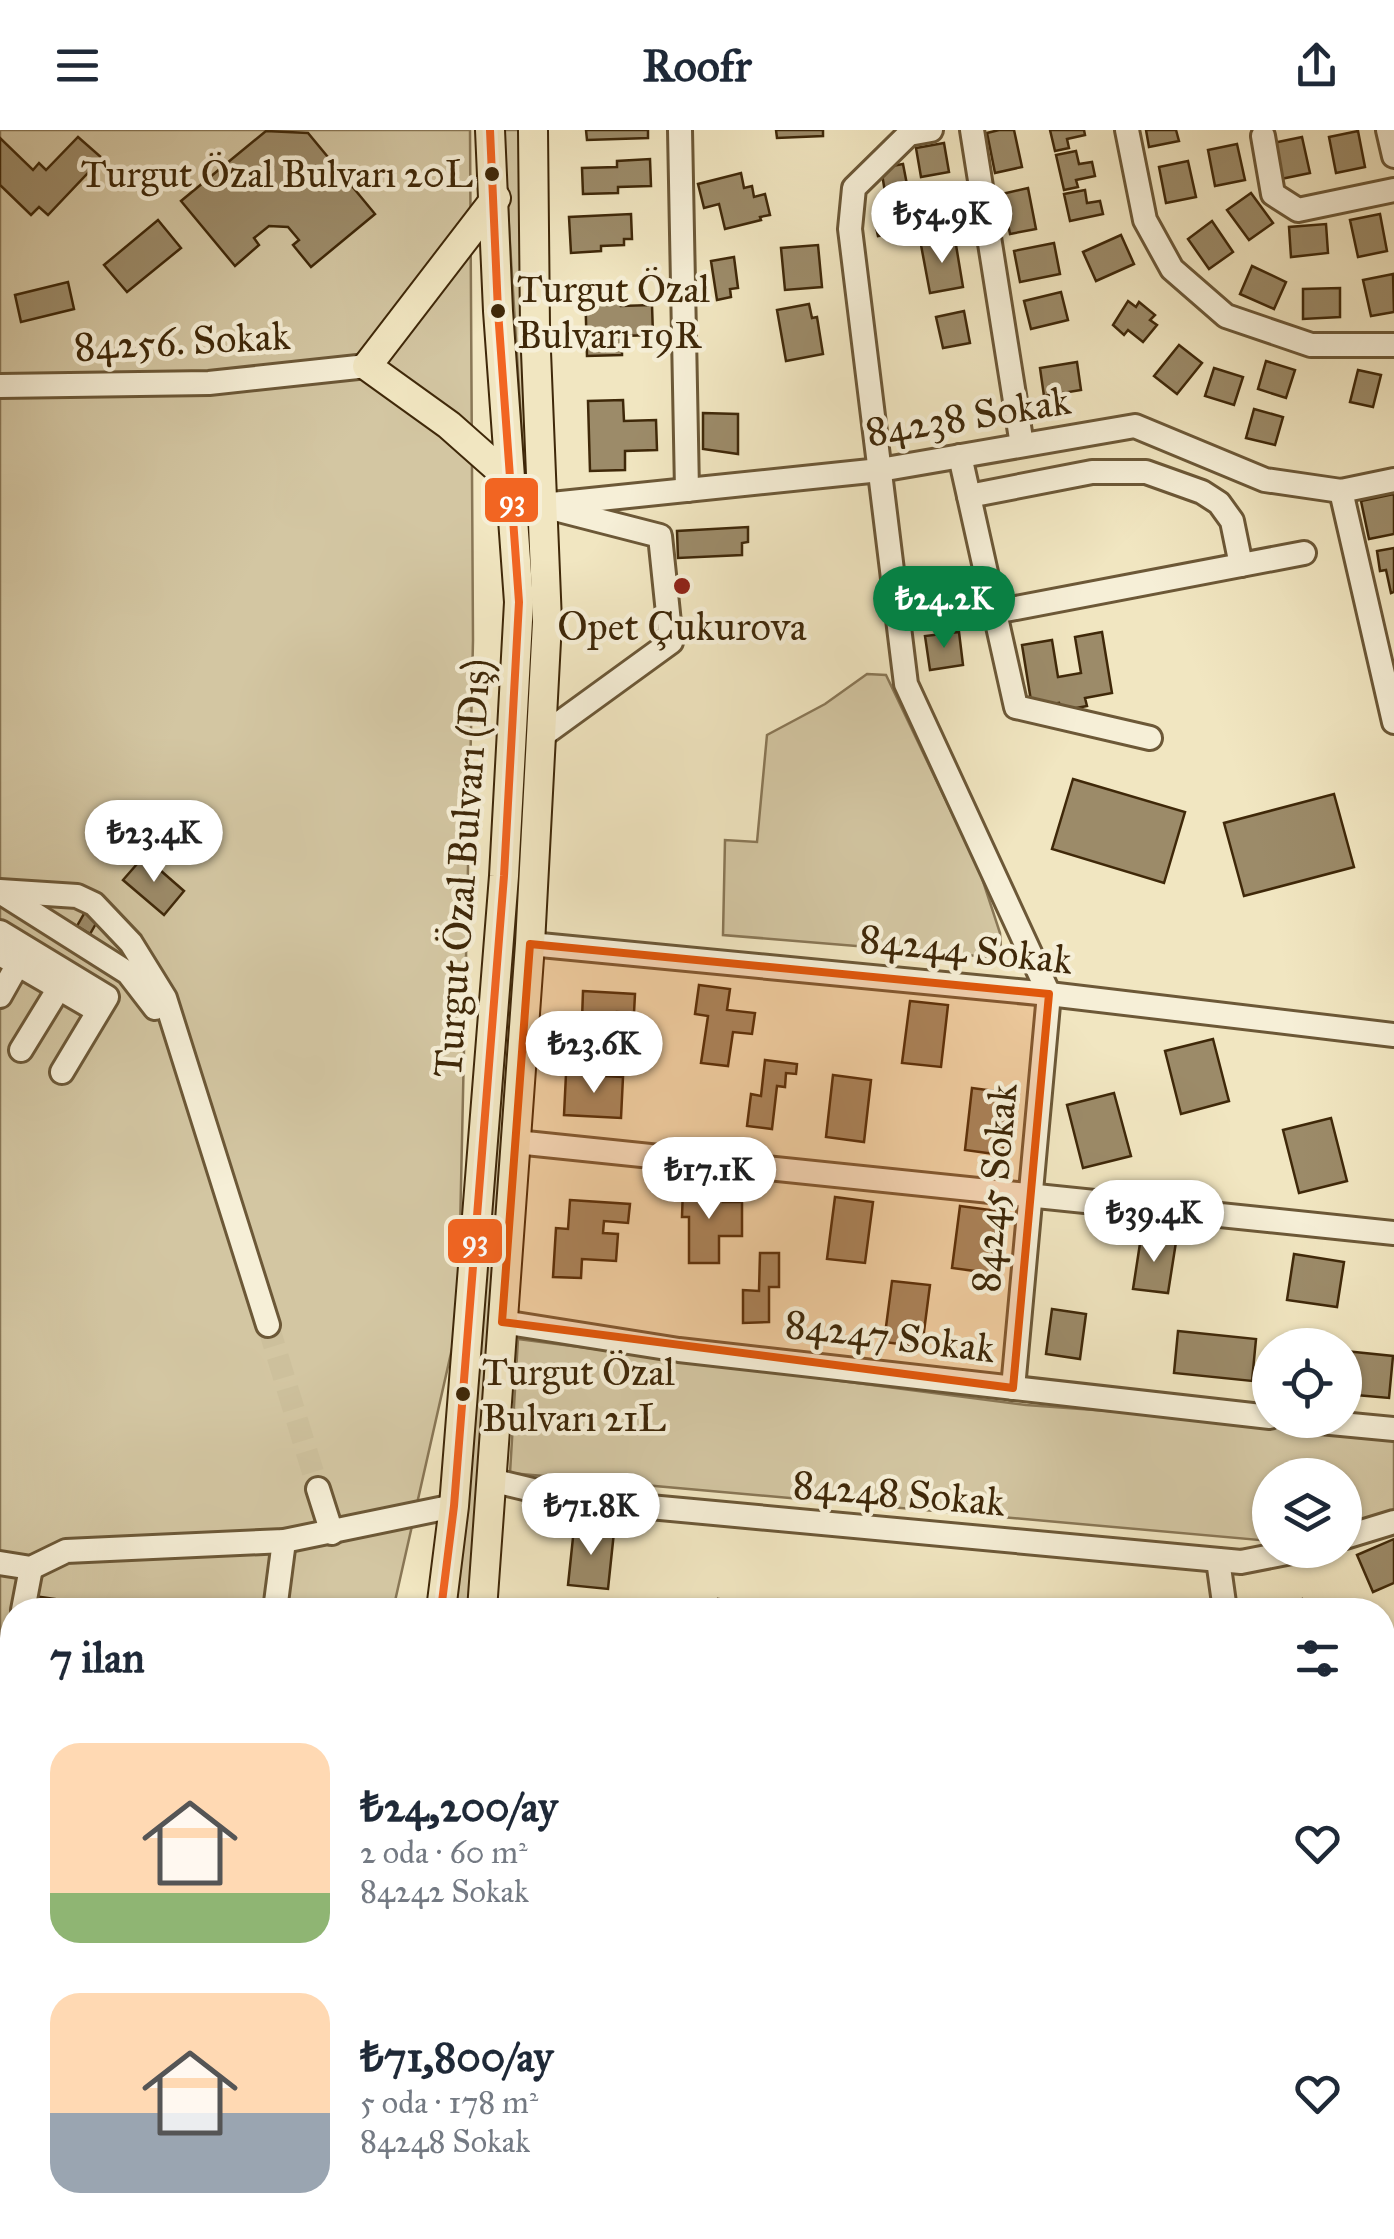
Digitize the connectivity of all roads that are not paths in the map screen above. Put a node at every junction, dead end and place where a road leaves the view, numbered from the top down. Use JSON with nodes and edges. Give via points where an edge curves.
{"nodes":[{"id":1,"x":490,"y":130,"type":"edge"},
{"id":2,"x":533,"y":130,"type":"edge"},
{"id":3,"x":680,"y":130,"type":"edge"},
{"id":4,"x":932,"y":130,"type":"edge"},
{"id":5,"x":972,"y":130,"type":"edge"},
{"id":6,"x":1127,"y":130,"type":"edge"},
{"id":7,"x":1388,"y":130,"type":"edge"},
{"id":8,"x":1262,"y":136,"type":"dead end"},
{"id":9,"x":1394,"y":156,"type":"edge"},
{"id":10,"x":1394,"y":190,"type":"edge"},
{"id":11,"x":496,"y":198,"type":"junction"},
{"id":12,"x":1394,"y":345,"type":"edge"},
{"id":13,"x":367,"y":366,"type":"junction"},
{"id":14,"x":0,"y":386,"type":"edge"},
{"id":15,"x":1022,"y":446,"type":"junction"},
{"id":16,"x":960,"y":456,"type":"junction"},
{"id":17,"x":880,"y":470,"type":"junction"},
{"id":18,"x":510,"y":479,"type":"junction"},
{"id":19,"x":1394,"y":480,"type":"edge"},
{"id":20,"x":687,"y":490,"type":"junction"},
{"id":21,"x":1341,"y":491,"type":"junction"},
{"id":22,"x":969,"y":496,"type":"junction"},
{"id":23,"x":542,"y":505,"type":"junction"},
{"id":24,"x":1304,"y":553,"type":"dead end"},
{"id":25,"x":1242,"y":565,"type":"junction"},
{"id":26,"x":994,"y":612,"type":"junction"},
{"id":27,"x":1382,"y":618,"type":"edge"},
{"id":28,"x":1394,"y":722,"type":"edge"},
{"id":29,"x":543,"y":735,"type":"junction"},
{"id":30,"x":1150,"y":738,"type":"dead end"},
{"id":31,"x":0,"y":891,"type":"edge"},
{"id":32,"x":0,"y":932,"type":"edge"},
{"id":33,"x":530,"y":944,"type":"junction"},
{"id":34,"x":9,"y":959,"type":"edge"},
{"id":35,"x":58,"y":988,"type":"junction"},
{"id":36,"x":1049,"y":994,"type":"junction"},
{"id":37,"x":0,"y":996,"type":"edge"},
{"id":38,"x":98,"y":1011,"type":"junction"},
{"id":39,"x":1394,"y":1035,"type":"edge"},
{"id":40,"x":21,"y":1050,"type":"dead end"},
{"id":41,"x":182,"y":1060,"type":"junction"},
{"id":42,"x":62,"y":1072,"type":"dead end"},
{"id":43,"x":516,"y":1142,"type":"junction"},
{"id":44,"x":1032,"y":1197,"type":"junction"},
{"id":45,"x":1394,"y":1234,"type":"edge"},
{"id":46,"x":502,"y":1322,"type":"junction"},
{"id":47,"x":268,"y":1324,"type":"tunnel mouth"},
{"id":48,"x":1012,"y":1388,"type":"junction"},
{"id":49,"x":1252,"y":1415,"type":"edge"},
{"id":50,"x":1362,"y":1426,"type":"edge"},
{"id":51,"x":1394,"y":1429,"type":"edge"},
{"id":52,"x":491,"y":1480,"type":"junction"},
{"id":53,"x":318,"y":1489,"type":"tunnel mouth"},
{"id":54,"x":454,"y":1506,"type":"junction"},
{"id":55,"x":1394,"y":1522,"type":"edge"},
{"id":56,"x":1362,"y":1532,"type":"edge"},
{"id":57,"x":332,"y":1533,"type":"junction"},
{"id":58,"x":284,"y":1541,"type":"junction"},
{"id":59,"x":1218,"y":1560,"type":"junction"},
{"id":60,"x":1252,"y":1560,"type":"edge"},
{"id":61,"x":0,"y":1562,"type":"edge"},
{"id":62,"x":31,"y":1568,"type":"junction"},
{"id":63,"x":25,"y":1598,"type":"edge"},
{"id":64,"x":277,"y":1598,"type":"edge"},
{"id":65,"x":442,"y":1598,"type":"edge"},
{"id":66,"x":483,"y":1598,"type":"edge"},
{"id":67,"x":1223,"y":1598,"type":"edge"}],
"edges":[{"from":1,"to":11,"type":"main road","name":"Turgut Özal Bulvarı (Dış)"},
{"from":2,"to":23,"type":"main road","name":"Turgut Özal Bulvarı (Dış)"},
{"from":3,"to":20,"type":"street"},
{"from":4,"to":17,"type":"street","via":[[910,134],[854,188],[850,229]]},
{"from":5,"to":15,"type":"street"},
{"from":6,"to":12,"type":"street","via":[[1146,220],[1163,253],[1226,316],[1311,346]]},
{"from":7,"to":9,"type":"street"},
{"from":8,"to":10,"type":"street","via":[[1273,194],[1298,210]]},
{"from":11,"to":13,"type":"main road"},
{"from":11,"to":18,"type":"main road","name":"Turgut Özal Bulvarı (Dış)"},
{"from":13,"to":14,"type":"street","name":"84256. Sokak","via":[[208,383]]},
{"from":13,"to":18,"type":"main road"},
{"from":15,"to":16,"type":"street","name":"84238 Sokak"},
{"from":15,"to":21,"type":"street","name":"84238 Sokak","via":[[1135,426],[1265,480]]},
{"from":16,"to":17,"type":"street","name":"84238 Sokak"},
{"from":16,"to":22,"type":"street"},
{"from":17,"to":20,"type":"street","name":"84238 Sokak"},
{"from":17,"to":36,"type":"street","via":[[906,684]]},
{"from":18,"to":54,"type":"main road","name":"Turgut Özal Bulvarı (Dış)","via":[[519,602],[511,754]]},
{"from":19,"to":21,"type":"street","name":"84238 Sokak"},
{"from":20,"to":23,"type":"street","name":"84238 Sokak"},
{"from":21,"to":27,"type":"street"},
{"from":22,"to":25,"type":"street","via":[[1092,472],[1146,472],[1220,503],[1232,521]]},
{"from":22,"to":26,"type":"street"},
{"from":23,"to":29,"type":"main road","name":"Turgut Özal Bulvarı (Dış)"},
{"from":23,"to":29,"type":"street","via":[[660,536],[672,642]]},
{"from":24,"to":25,"type":"street"},
{"from":25,"to":26,"type":"street"},
{"from":26,"to":30,"type":"street","via":[[1016,706]]},
{"from":27,"to":28,"type":"street"},
{"from":29,"to":33,"type":"main road","name":"Turgut Özal Bulvarı (Dış)"},
{"from":31,"to":41,"type":"street","via":[[128,973],[157,1010]]},
{"from":31,"to":41,"type":"street","via":[[77,896],[106,914],[165,998]]},
{"from":32,"to":38,"type":"street","via":[[107,997]]},
{"from":33,"to":36,"type":"street","name":"84244 Sokak"},
{"from":33,"to":43,"type":"main road","name":"Turgut Özal Bulvarı (Dış)"},
{"from":34,"to":35,"type":"street"},
{"from":34,"to":37,"type":"street"},
{"from":35,"to":38,"type":"street"},
{"from":35,"to":40,"type":"street"},
{"from":36,"to":39,"type":"street","name":"84244 Sokak"},
{"from":36,"to":44,"type":"street","name":"84245 Sokak"},
{"from":38,"to":42,"type":"street"},
{"from":41,"to":47,"type":"street"},
{"from":43,"to":44,"type":"street"},
{"from":43,"to":46,"type":"main road","name":"Turgut Özal Bulvarı (Dış)"},
{"from":44,"to":45,"type":"street"},
{"from":44,"to":48,"type":"street","name":"84245 Sokak"},
{"from":46,"to":48,"type":"street","name":"84247 Sokak","via":[[679,1350]]},
{"from":46,"to":52,"type":"main road","name":"Turgut Özal Bulvarı (Dış)"},
{"from":48,"to":49,"type":"street","name":"84247 Sokak"},
{"from":50,"to":51,"type":"street"},
{"from":52,"to":59,"type":"street","name":"84248 Sokak","via":[[574,1500]]},
{"from":52,"to":66,"type":"main road","name":"Turgut Özal Bulvarı (Dış)"},
{"from":53,"to":57,"type":"street"},
{"from":54,"to":57,"type":"street"},
{"from":54,"to":65,"type":"main road","name":"Turgut Özal Bulvarı (Dış)"},
{"from":55,"to":56,"type":"street"},
{"from":57,"to":58,"type":"street"},
{"from":58,"to":62,"type":"street","via":[[66,1551]]},
{"from":58,"to":64,"type":"street"},
{"from":59,"to":60,"type":"street","name":"84248 Sokak"},
{"from":59,"to":67,"type":"street"},
{"from":61,"to":62,"type":"street"},
{"from":62,"to":63,"type":"street"}]}
